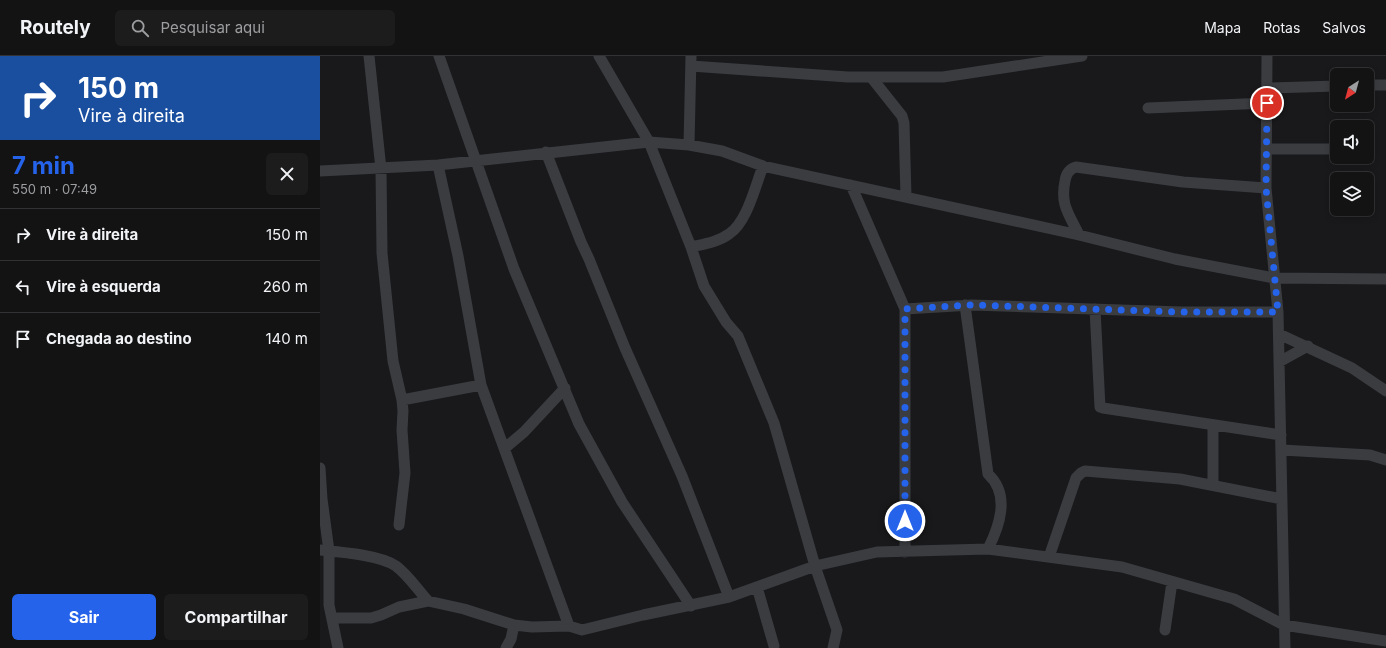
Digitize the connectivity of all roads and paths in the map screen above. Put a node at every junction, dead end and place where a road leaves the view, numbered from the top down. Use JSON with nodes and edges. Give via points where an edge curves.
{"nodes":[{"id":1,"x":369,"y":56,"type":"edge"},
{"id":2,"x":439,"y":56,"type":"edge"},
{"id":3,"x":599,"y":56,"type":"edge"},
{"id":4,"x":1082,"y":56,"type":"edge"},
{"id":5,"x":1267,"y":56,"type":"edge"},
{"id":6,"x":691,"y":61,"type":"edge"},
{"id":7,"x":871,"y":77,"type":"junction"},
{"id":8,"x":1374,"y":85,"type":"edge"},
{"id":9,"x":1386,"y":85,"type":"edge"},
{"id":10,"x":1330,"y":86,"type":"edge"},
{"id":11,"x":1267,"y":88,"type":"junction"},
{"id":12,"x":1267,"y":103,"type":"junction"},
{"id":13,"x":1148,"y":108,"type":"dead end"},
{"id":14,"x":649,"y":142,"type":"junction"},
{"id":15,"x":689,"y":145,"type":"junction"},
{"id":16,"x":1266,"y":149,"type":"junction"},
{"id":17,"x":1330,"y":149,"type":"edge"},
{"id":18,"x":546,"y":152,"type":"junction"},
{"id":19,"x":477,"y":161,"type":"junction"},
{"id":20,"x":438,"y":165,"type":"junction"},
{"id":21,"x":762,"y":166,"type":"junction"},
{"id":22,"x":381,"y":169,"type":"junction"},
{"id":23,"x":320,"y":171,"type":"edge"},
{"id":24,"x":851,"y":185,"type":"junction"},
{"id":25,"x":1266,"y":188,"type":"junction"},
{"id":26,"x":906,"y":197,"type":"junction"},
{"id":27,"x":1079,"y":235,"type":"junction"},
{"id":28,"x":691,"y":247,"type":"junction"},
{"id":29,"x":1274,"y":278,"type":"junction"},
{"id":30,"x":1386,"y":279,"type":"edge"},
{"id":31,"x":965,"y":305,"type":"junction"},
{"id":32,"x":905,"y":309,"type":"junction"},
{"id":33,"x":1095,"y":309,"type":"junction"},
{"id":34,"x":1278,"y":312,"type":"junction"},
{"id":35,"x":1279,"y":334,"type":"junction"},
{"id":36,"x":1308,"y":346,"type":"junction"},
{"id":37,"x":1280,"y":362,"type":"junction"},
{"id":38,"x":481,"y":385,"type":"junction"},
{"id":39,"x":565,"y":388,"type":"junction"},
{"id":40,"x":1386,"y":391,"type":"edge"},
{"id":41,"x":402,"y":400,"type":"junction"},
{"id":42,"x":1213,"y":425,"type":"junction"},
{"id":43,"x":1281,"y":435,"type":"junction"},
{"id":44,"x":504,"y":448,"type":"junction"},
{"id":45,"x":1282,"y":450,"type":"junction"},
{"id":46,"x":1386,"y":460,"type":"edge"},
{"id":47,"x":320,"y":468,"type":"edge"},
{"id":48,"x":1214,"y":485,"type":"junction"},
{"id":49,"x":1282,"y":499,"type":"junction"},
{"id":50,"x":399,"y":525,"type":"dead end"},
{"id":51,"x":988,"y":549,"type":"junction"},
{"id":52,"x":324,"y":550,"type":"edge"},
{"id":53,"x":905,"y":552,"type":"junction"},
{"id":54,"x":1049,"y":557,"type":"junction"},
{"id":55,"x":816,"y":566,"type":"junction"},
{"id":56,"x":1172,"y":582,"type":"junction"},
{"id":57,"x":757,"y":587,"type":"junction"},
{"id":58,"x":729,"y":597,"type":"junction"},
{"id":59,"x":428,"y":602,"type":"junction"},
{"id":60,"x":691,"y":606,"type":"junction"},
{"id":61,"x":332,"y":618,"type":"junction"},
{"id":62,"x":514,"y":625,"type":"junction"},
{"id":63,"x":1284,"y":625,"type":"junction"},
{"id":64,"x":569,"y":626,"type":"junction"},
{"id":65,"x":1165,"y":630,"type":"dead end"},
{"id":66,"x":1386,"y":641,"type":"edge"},
{"id":67,"x":774,"y":646,"type":"dead end"},
{"id":68,"x":338,"y":648,"type":"edge"},
{"id":69,"x":506,"y":648,"type":"edge"},
{"id":70,"x":833,"y":648,"type":"edge"},
{"id":71,"x":1285,"y":648,"type":"edge"}],
"edges":[{"from":1,"to":22,"type":"street"},
{"from":2,"to":19,"type":"street"},
{"from":3,"to":14,"type":"street"},
{"from":4,"to":7,"type":"street","via":[[943,77]]},
{"from":5,"to":11,"type":"street"},
{"from":6,"to":7,"type":"street","via":[[848,77]]},
{"from":6,"to":15,"type":"street"},
{"from":7,"to":26,"type":"street","via":[[902,116]]},
{"from":8,"to":9,"type":"street"},
{"from":10,"to":11,"type":"street"},
{"from":11,"to":12,"type":"street"},
{"from":12,"to":13,"type":"street"},
{"from":12,"to":16,"type":"street"},
{"from":14,"to":15,"type":"street"},
{"from":14,"to":18,"type":"street"},
{"from":14,"to":28,"type":"street"},
{"from":15,"to":21,"type":"street","via":[[722,151]]},
{"from":16,"to":17,"type":"street"},
{"from":16,"to":25,"type":"street"},
{"from":18,"to":19,"type":"street"},
{"from":18,"to":58,"type":"street","via":[[581,242],[682,476]]},
{"from":19,"to":20,"type":"street"},
{"from":19,"to":39,"type":"street","via":[[514,269]]},
{"from":20,"to":22,"type":"street"},
{"from":20,"to":38,"type":"street","via":[[458,256]]},
{"from":21,"to":24,"type":"street"},
{"from":21,"to":28,"type":"street","via":[[743,219],[736,229],[728,236]]},
{"from":22,"to":23,"type":"street"},
{"from":22,"to":41,"type":"street","via":[[382,252],[393,361]]},
{"from":24,"to":26,"type":"street"},
{"from":24,"to":32,"type":"street"},
{"from":25,"to":27,"type":"street","via":[[1183,182],[1072,168],[1066,175],[1062,194],[1064,205]]},
{"from":25,"to":29,"type":"street"},
{"from":26,"to":27,"type":"street"},
{"from":27,"to":29,"type":"street","via":[[1175,259]]},
{"from":28,"to":55,"type":"street","via":[[704,286],[726,322],[738,336],[774,423]]},
{"from":29,"to":30,"type":"street"},
{"from":29,"to":34,"type":"street"},
{"from":31,"to":32,"type":"street"},
{"from":31,"to":33,"type":"street"},
{"from":31,"to":51,"type":"street","via":[[988,474],[998,485],[1002,505],[998,528]]},
{"from":32,"to":53,"type":"street"},
{"from":33,"to":34,"type":"street"},
{"from":33,"to":42,"type":"street","via":[[1100,407]]},
{"from":34,"to":35,"type":"street"},
{"from":35,"to":36,"type":"street"},
{"from":35,"to":37,"type":"street"},
{"from":36,"to":37,"type":"street"},
{"from":36,"to":40,"type":"street","via":[[1352,368]]},
{"from":37,"to":43,"type":"street"},
{"from":38,"to":41,"type":"street"},
{"from":38,"to":44,"type":"street"},
{"from":39,"to":44,"type":"street","via":[[528,428]]},
{"from":39,"to":60,"type":"street","via":[[579,424],[622,502]]},
{"from":41,"to":50,"type":"street","via":[[405,473]]},
{"from":42,"to":43,"type":"street"},
{"from":42,"to":48,"type":"street"},
{"from":43,"to":45,"type":"street"},
{"from":44,"to":64,"type":"street"},
{"from":45,"to":46,"type":"street","via":[[1370,455]]},
{"from":45,"to":49,"type":"street"},
{"from":47,"to":52,"type":"street"},
{"from":48,"to":49,"type":"street"},
{"from":48,"to":54,"type":"street","via":[[1180,479],[1085,471],[1076,478]]},
{"from":49,"to":63,"type":"street"},
{"from":51,"to":53,"type":"street"},
{"from":51,"to":54,"type":"street"},
{"from":52,"to":59,"type":"street","via":[[360,554],[391,564],[402,572]]},
{"from":52,"to":61,"type":"street"},
{"from":53,"to":55,"type":"street","via":[[877,552]]},
{"from":54,"to":56,"type":"street","via":[[1122,567]]},
{"from":55,"to":57,"type":"street"},
{"from":55,"to":70,"type":"street","via":[[837,630]]},
{"from":56,"to":63,"type":"street","via":[[1234,599]]},
{"from":56,"to":65,"type":"street"},
{"from":57,"to":58,"type":"street"},
{"from":57,"to":67,"type":"street"},
{"from":58,"to":60,"type":"street"},
{"from":59,"to":61,"type":"street","via":[[399,607],[371,618]]},
{"from":59,"to":62,"type":"street","via":[[464,609]]},
{"from":60,"to":64,"type":"street","via":[[582,630]]},
{"from":61,"to":68,"type":"street"},
{"from":62,"to":64,"type":"street"},
{"from":62,"to":69,"type":"street"},
{"from":63,"to":66,"type":"street"},
{"from":63,"to":71,"type":"street"}]}
